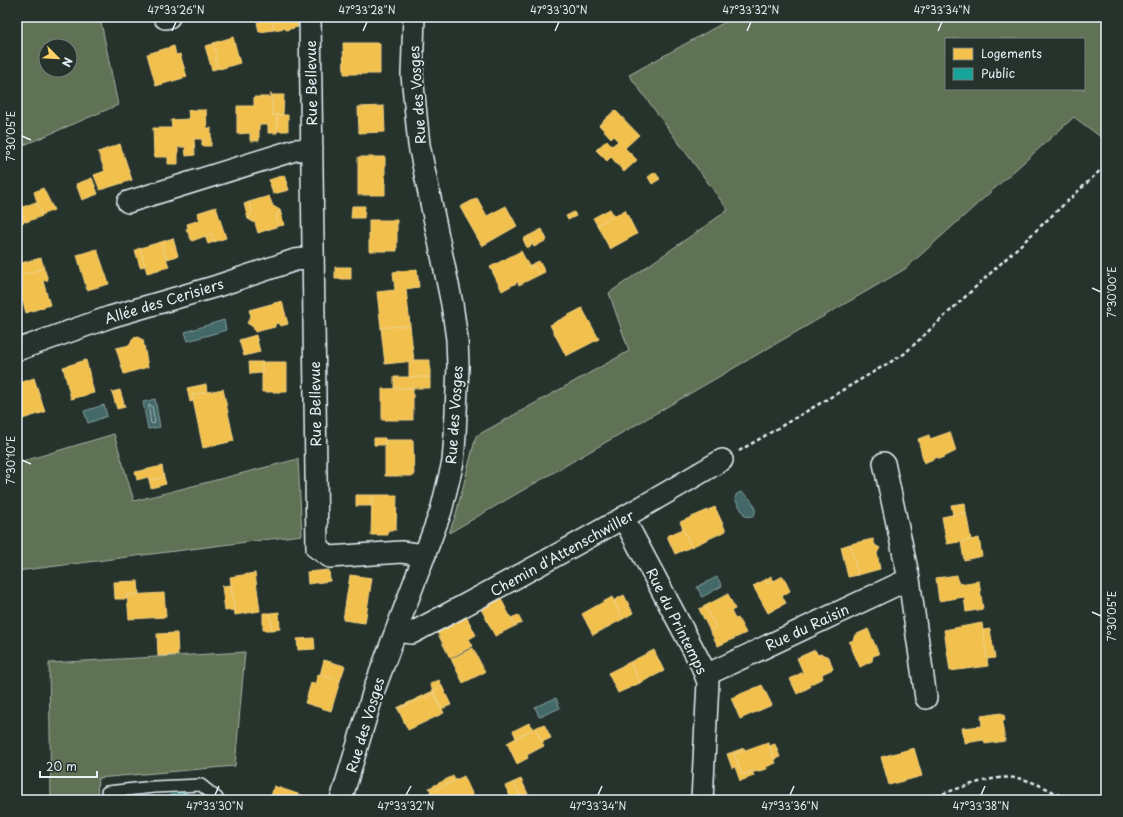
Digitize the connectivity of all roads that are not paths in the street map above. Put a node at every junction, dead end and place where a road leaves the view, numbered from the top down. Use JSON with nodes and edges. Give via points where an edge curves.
{"nodes":[{"id":1,"x":310,"y":17,"type":"edge"},
{"id":2,"x":414,"y":17,"type":"edge"},
{"id":3,"x":312,"y":149,"type":"junction"},
{"id":4,"x":128,"y":202,"type":"dead end"},
{"id":5,"x":313,"y":258,"type":"junction"},
{"id":6,"x":17,"y":350,"type":"edge"},
{"id":7,"x":722,"y":460,"type":"road end"},
{"id":8,"x":884,"y":463,"type":"dead end"},
{"id":9,"x":624,"y":519,"type":"junction"},
{"id":10,"x":424,"y":556,"type":"junction"},
{"id":11,"x":909,"y":578,"type":"junction"},
{"id":12,"x":396,"y":631,"type":"junction"},
{"id":13,"x":706,"y":675,"type":"junction"},
{"id":14,"x":926,"y":698,"type":"dead end"},
{"id":15,"x":107,"y":792,"type":"dead end"},
{"id":16,"x":217,"y":800,"type":"edge"},
{"id":17,"x":341,"y":800,"type":"edge"},
{"id":18,"x":702,"y":800,"type":"edge"}],
"edges":[{"from":1,"to":3,"type":"street","name":"Rue Bellevue"},
{"from":2,"to":10,"type":"street","name":"Rue des Vosges","via":[[412,68],[415,110],[452,304],[458,366],[453,462],[441,511]]},
{"from":3,"to":4,"type":"street","via":[[295,150]]},
{"from":3,"to":5,"type":"street","name":"Rue Bellevue"},
{"from":5,"to":6,"type":"street","name":"Allée des Cerisiers","via":[[295,260],[117,315]]},
{"from":5,"to":10,"type":"street","name":"Rue Bellevue","via":[[317,548],[330,557],[401,552]]},
{"from":7,"to":9,"type":"street","name":"Chemin d'Attenschwiller"},
{"from":8,"to":11,"type":"street"},
{"from":9,"to":12,"type":"street","name":"Chemin d'Attenschwiller","via":[[412,633]]},
{"from":9,"to":13,"type":"street","name":"Rue du Printemps"},
{"from":10,"to":12,"type":"street","name":"Rue des Vosges"},
{"from":11,"to":13,"type":"street","name":"Rue du Raisin"},
{"from":11,"to":14,"type":"street"},
{"from":12,"to":17,"type":"street","name":"Rue des Vosges","via":[[372,694]]},
{"from":13,"to":18,"type":"street","name":"Rue du Printemps","via":[[708,693]]},
{"from":15,"to":16,"type":"lane","via":[[201,785]]}]}
